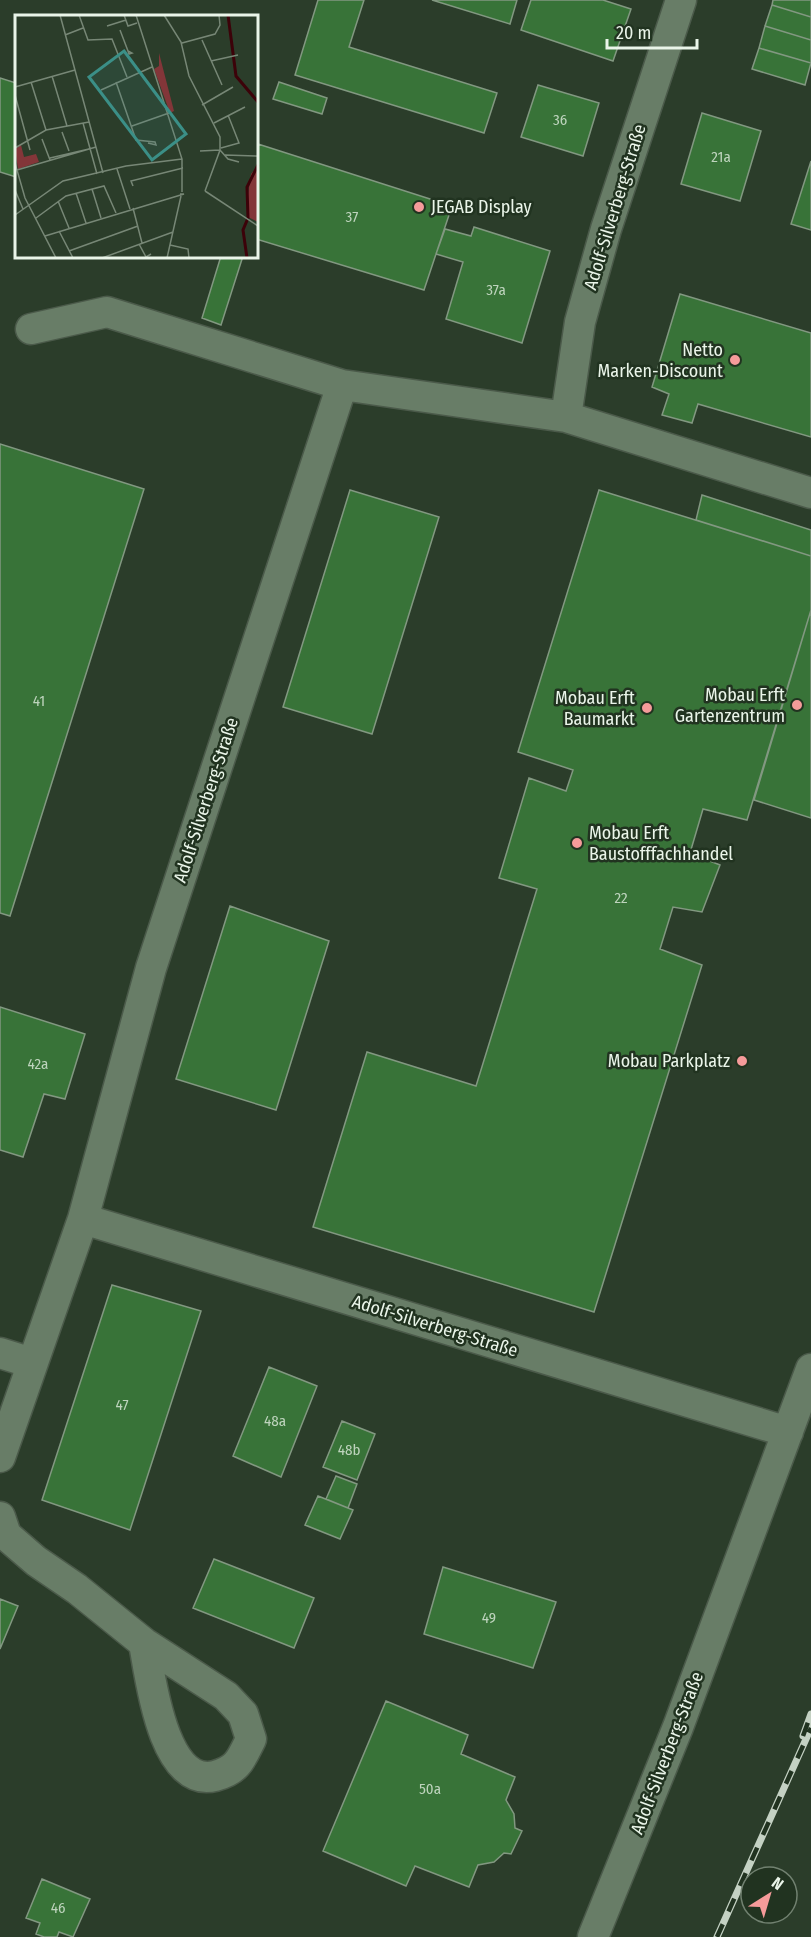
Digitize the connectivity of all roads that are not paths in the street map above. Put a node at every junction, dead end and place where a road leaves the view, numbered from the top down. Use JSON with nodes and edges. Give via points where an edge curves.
{"nodes":[{"id":1,"x":681,"y":0,"type":"edge"},
{"id":2,"x":31,"y":328,"type":"dead end"},
{"id":3,"x":342,"y":385,"type":"junction"},
{"id":4,"x":566,"y":417,"type":"junction"},
{"id":5,"x":811,"y":493,"type":"edge"},
{"id":6,"x":82,"y":1219,"type":"junction"},
{"id":7,"x":0,"y":1353,"type":"edge"},
{"id":8,"x":32,"y":1363,"type":"junction"},
{"id":9,"x":811,"y":1369,"type":"edge"},
{"id":10,"x":788,"y":1432,"type":"junction"},
{"id":11,"x":0,"y":1457,"type":"edge"},
{"id":12,"x":0,"y":1517,"type":"edge"},
{"id":13,"x":144,"y":1643,"type":"dead end"},
{"id":14,"x":593,"y":1937,"type":"edge"}],
"edges":[{"from":1,"to":4,"type":"street","name":"Adolf-Silverberg-Straße","via":[[583,310]]},
{"from":2,"to":3,"type":"street","via":[[107,312]]},
{"from":3,"to":4,"type":"street"},
{"from":3,"to":6,"type":"street","name":"Adolf-Silverberg-Straße","via":[[151,968]]},
{"from":4,"to":5,"type":"street"},
{"from":6,"to":8,"type":"street","name":"Adolf-Silverberg-Straße"},
{"from":6,"to":10,"type":"street","name":"Adolf-Silverberg-Straße"},
{"from":7,"to":8,"type":"street"},
{"from":8,"to":11,"type":"street","name":"Adolf-Silverberg-Straße"},
{"from":9,"to":10,"type":"street","name":"Adolf-Silverberg-Straße"},
{"from":10,"to":14,"type":"street","name":"Adolf-Silverberg-Straße","via":[[678,1727]]},
{"from":12,"to":13,"type":"street","via":[[6,1535],[36,1562]]}]}
